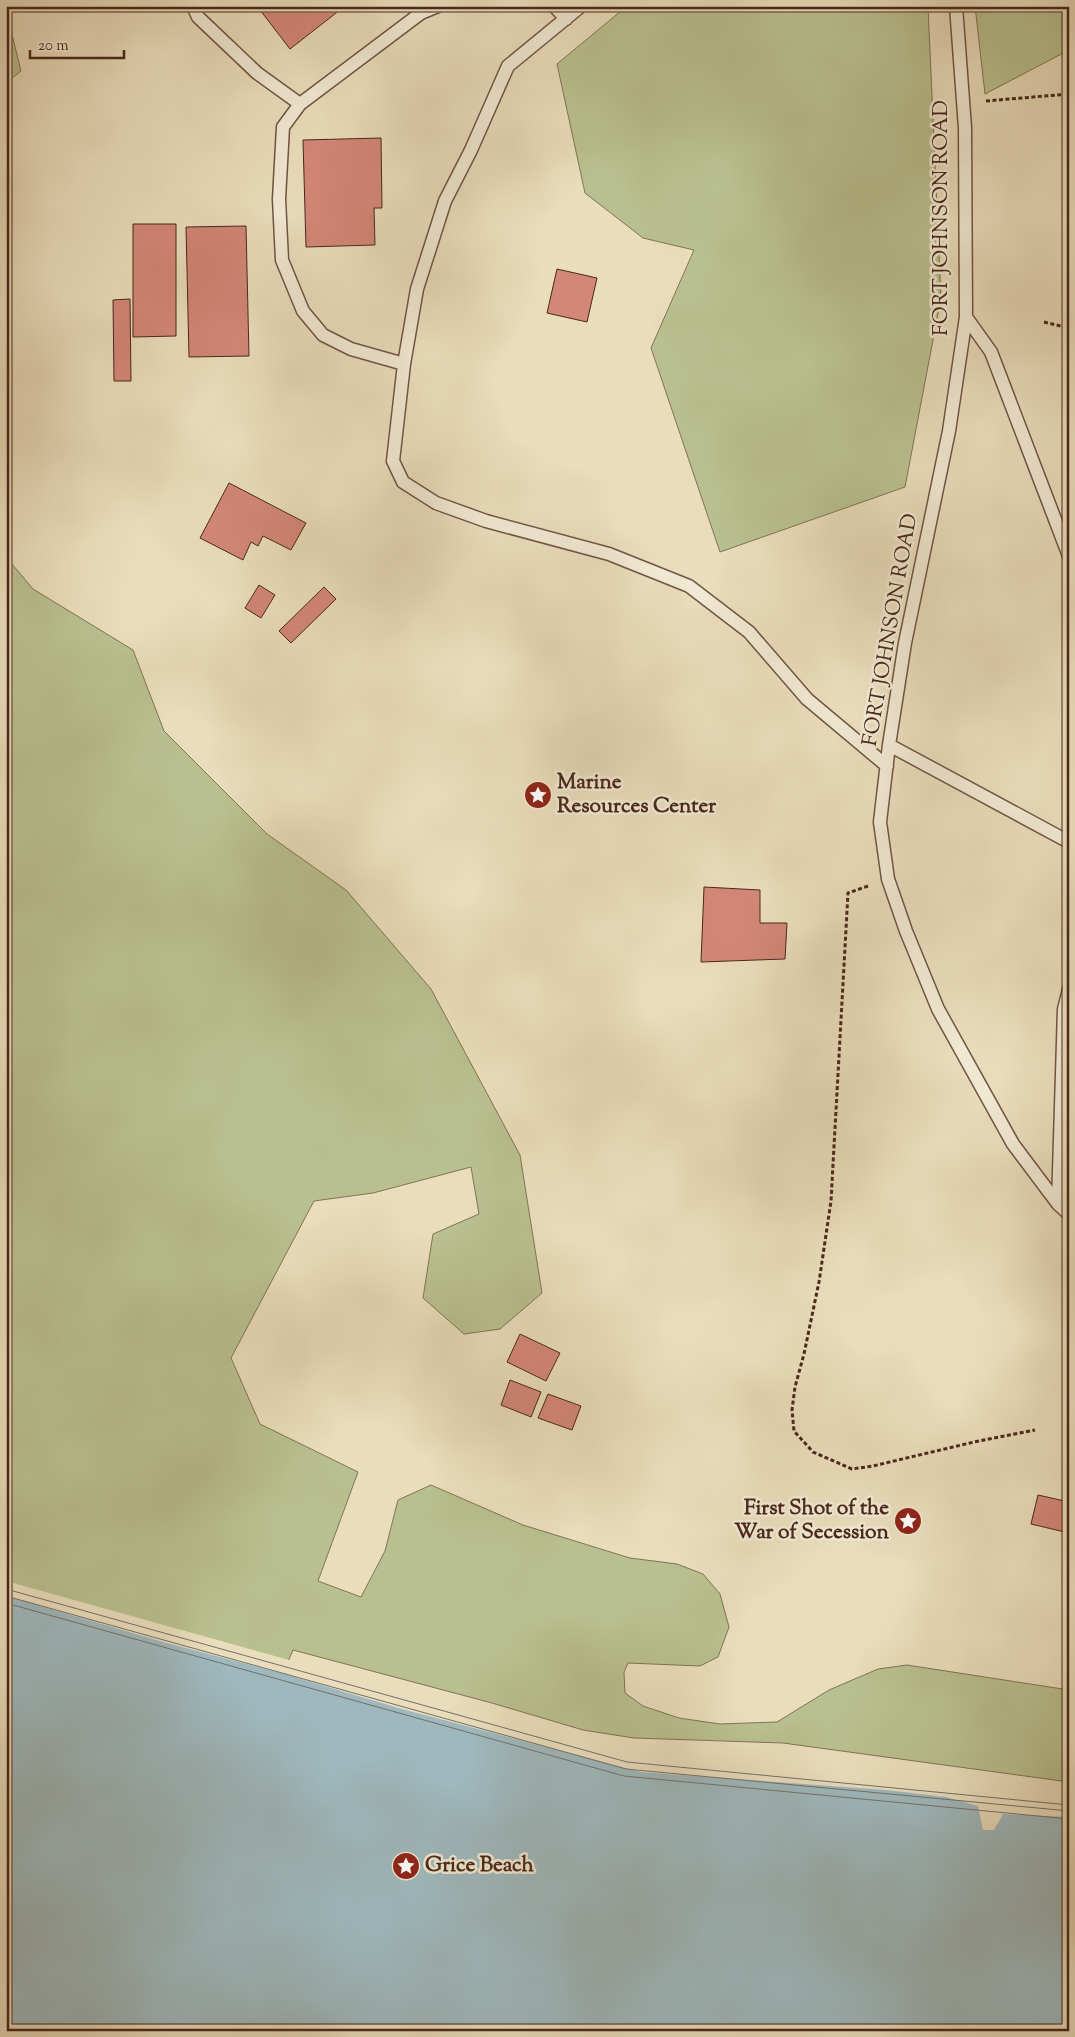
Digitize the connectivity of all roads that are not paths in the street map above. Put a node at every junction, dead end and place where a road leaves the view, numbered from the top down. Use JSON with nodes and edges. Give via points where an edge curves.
{"nodes":[{"id":1,"x":193,"y":6,"type":"edge"},
{"id":2,"x":438,"y":6,"type":"edge"},
{"id":3,"x":554,"y":6,"type":"edge"},
{"id":4,"x":581,"y":6,"type":"edge"},
{"id":5,"x":956,"y":6,"type":"edge"},
{"id":6,"x":566,"y":18,"type":"junction"},
{"id":7,"x":300,"y":104,"type":"junction"},
{"id":8,"x":966,"y":317,"type":"junction"},
{"id":9,"x":404,"y":364,"type":"junction"},
{"id":10,"x":1066,"y":538,"type":"edge"},
{"id":11,"x":1069,"y":556,"type":"edge"},
{"id":12,"x":889,"y":744,"type":"junction"},
{"id":13,"x":887,"y":766,"type":"junction"},
{"id":14,"x":1069,"y":842,"type":"edge"},
{"id":15,"x":1069,"y":988,"type":"edge"},
{"id":16,"x":1058,"y":1204,"type":"junction"},
{"id":17,"x":1069,"y":1214,"type":"edge"}],
"edges":[{"from":1,"to":7,"type":"lane","via":[[198,17],[257,73]]},
{"from":2,"to":7,"type":"lane","via":[[421,13]]},
{"from":3,"to":6,"type":"lane"},
{"from":4,"to":6,"type":"lane"},
{"from":5,"to":8,"type":"lane","name":"FORT JOHNSON ROAD","via":[[965,128]]},
{"from":6,"to":9,"type":"lane","via":[[508,66],[445,201],[418,289]]},
{"from":7,"to":9,"type":"lane","via":[[283,126],[279,199],[282,260],[303,311],[323,335],[351,349]]},
{"from":8,"to":10,"type":"lane","via":[[991,352]]},
{"from":8,"to":12,"type":"lane","name":"FORT JOHNSON ROAD","via":[[948,431],[905,643]]},
{"from":9,"to":13,"type":"lane","via":[[394,461],[403,482],[436,503],[609,554],[689,586],[749,632],[807,699]]},
{"from":10,"to":11,"type":"lane"},
{"from":12,"to":13,"type":"lane","name":"FORT JOHNSON ROAD"},
{"from":12,"to":14,"type":"lane"},
{"from":13,"to":16,"type":"lane","name":"FORT JOHNSON ROAD","via":[[880,822],[888,879],[906,930],[938,1009],[1013,1144]]},
{"from":15,"to":16,"type":"lane","via":[[1064,1009]]},
{"from":16,"to":17,"type":"lane","name":"FORT JOHNSON ROAD"}]}
